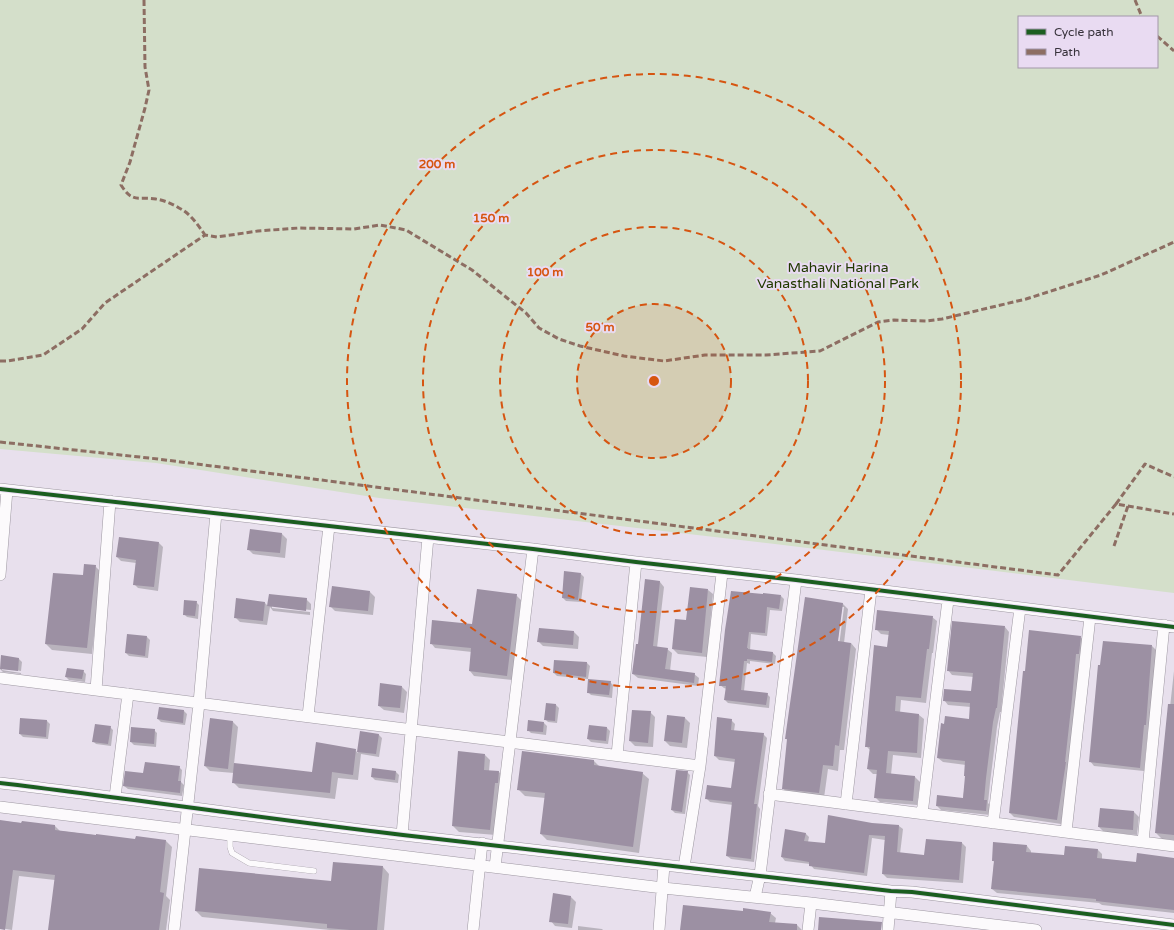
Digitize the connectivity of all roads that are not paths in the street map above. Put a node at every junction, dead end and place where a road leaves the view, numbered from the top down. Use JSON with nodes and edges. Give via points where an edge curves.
{"nodes":[{"id":1,"x":4,"y":490,"type":"edge"},
{"id":2,"x":110,"y":501,"type":"junction"},
{"id":3,"x":216,"y":513,"type":"junction"},
{"id":4,"x":329,"y":526,"type":"junction"},
{"id":5,"x":428,"y":537,"type":"junction"},
{"id":6,"x":533,"y":549,"type":"junction"},
{"id":7,"x":636,"y":562,"type":"junction"},
{"id":8,"x":722,"y":573,"type":"junction"},
{"id":9,"x":0,"y":575,"type":"edge"},
{"id":10,"x":796,"y":580,"type":"junction"},
{"id":11,"x":870,"y":590,"type":"junction"},
{"id":12,"x":948,"y":600,"type":"junction"},
{"id":13,"x":1020,"y":608,"type":"junction"},
{"id":14,"x":1090,"y":616,"type":"junction"},
{"id":15,"x":1169,"y":626,"type":"edge"},
{"id":16,"x":0,"y":678,"type":"edge"},
{"id":17,"x":96,"y":690,"type":"junction"},
{"id":18,"x":128,"y":694,"type":"junction"},
{"id":19,"x":199,"y":703,"type":"junction"},
{"id":20,"x":308,"y":716,"type":"junction"},
{"id":21,"x":410,"y":729,"type":"junction"},
{"id":22,"x":510,"y":742,"type":"junction"},
{"id":23,"x":617,"y":755,"type":"junction"},
{"id":24,"x":700,"y":766,"type":"junction"},
{"id":25,"x":0,"y":783,"type":"edge"},
{"id":26,"x":769,"y":794,"type":"junction"},
{"id":27,"x":115,"y":797,"type":"junction"},
{"id":28,"x":846,"y":804,"type":"junction"},
{"id":29,"x":0,"y":807,"type":"edge"},
{"id":30,"x":188,"y":807,"type":"junction"},
{"id":31,"x":922,"y":814,"type":"junction"},
{"id":32,"x":993,"y":823,"type":"junction"},
{"id":33,"x":186,"y":830,"type":"junction"},
{"id":34,"x":1066,"y":832,"type":"junction"},
{"id":35,"x":230,"y":835,"type":"junction"},
{"id":36,"x":402,"y":835,"type":"junction"},
{"id":37,"x":1143,"y":842,"type":"junction"},
{"id":38,"x":482,"y":843,"type":"junction"},
{"id":39,"x":498,"y":845,"type":"junction"},
{"id":40,"x":1174,"y":846,"type":"edge"},
{"id":41,"x":664,"y":865,"type":"junction"},
{"id":42,"x":479,"y":866,"type":"junction"},
{"id":43,"x":684,"y":867,"type":"junction"},
{"id":44,"x":495,"y":868,"type":"junction"},
{"id":45,"x":314,"y":871,"type":"dead end"},
{"id":46,"x":760,"y":875,"type":"junction"},
{"id":47,"x":664,"y":888,"type":"junction"},
{"id":48,"x":891,"y":891,"type":"junction"},
{"id":49,"x":755,"y":897,"type":"junction"},
{"id":50,"x":811,"y":903,"type":"junction"},
{"id":51,"x":890,"y":913,"type":"junction"},
{"id":52,"x":1174,"y":925,"type":"edge"},
{"id":53,"x":174,"y":930,"type":"edge"},
{"id":54,"x":473,"y":930,"type":"edge"},
{"id":55,"x":659,"y":930,"type":"edge"},
{"id":56,"x":808,"y":930,"type":"edge"},
{"id":57,"x":888,"y":930,"type":"edge"},
{"id":58,"x":1036,"y":930,"type":"edge"}],
"edges":[{"from":1,"to":2,"type":"street"},
{"from":1,"to":9,"type":"street"},
{"from":2,"to":3,"type":"street"},
{"from":2,"to":17,"type":"street"},
{"from":3,"to":4,"type":"street"},
{"from":3,"to":19,"type":"street"},
{"from":4,"to":5,"type":"street"},
{"from":4,"to":20,"type":"street"},
{"from":5,"to":6,"type":"street"},
{"from":5,"to":21,"type":"street"},
{"from":6,"to":7,"type":"street"},
{"from":6,"to":22,"type":"street"},
{"from":7,"to":8,"type":"street"},
{"from":7,"to":23,"type":"street"},
{"from":8,"to":10,"type":"street"},
{"from":8,"to":24,"type":"street"},
{"from":10,"to":11,"type":"street"},
{"from":10,"to":26,"type":"street"},
{"from":11,"to":12,"type":"street"},
{"from":11,"to":28,"type":"street"},
{"from":12,"to":13,"type":"street"},
{"from":12,"to":31,"type":"street"},
{"from":13,"to":14,"type":"street"},
{"from":13,"to":32,"type":"street"},
{"from":14,"to":15,"type":"street"},
{"from":14,"to":34,"type":"street"},
{"from":15,"to":37,"type":"street"},
{"from":16,"to":17,"type":"street"},
{"from":17,"to":18,"type":"street"},
{"from":18,"to":19,"type":"street"},
{"from":18,"to":27,"type":"street"},
{"from":19,"to":20,"type":"street"},
{"from":19,"to":30,"type":"street"},
{"from":20,"to":21,"type":"street"},
{"from":21,"to":22,"type":"street"},
{"from":21,"to":36,"type":"street"},
{"from":22,"to":23,"type":"street"},
{"from":22,"to":39,"type":"street"},
{"from":23,"to":24,"type":"street"},
{"from":24,"to":43,"type":"street"},
{"from":25,"to":27,"type":"street"},
{"from":26,"to":28,"type":"street"},
{"from":26,"to":46,"type":"street"},
{"from":27,"to":30,"type":"street"},
{"from":28,"to":31,"type":"street"},
{"from":29,"to":33,"type":"street"},
{"from":30,"to":33,"type":"street"},
{"from":30,"to":36,"type":"street"},
{"from":31,"to":32,"type":"street"},
{"from":32,"to":34,"type":"street"},
{"from":33,"to":35,"type":"street"},
{"from":33,"to":53,"type":"street"},
{"from":34,"to":37,"type":"street"},
{"from":35,"to":42,"type":"street"},
{"from":35,"to":45,"type":"lane","via":[[232,853],[249,863]]},
{"from":36,"to":38,"type":"street"},
{"from":37,"to":40,"type":"street"},
{"from":38,"to":39,"type":"street"},
{"from":38,"to":42,"type":"street"},
{"from":39,"to":41,"type":"street"},
{"from":39,"to":44,"type":"street"},
{"from":41,"to":43,"type":"street"},
{"from":41,"to":47,"type":"street"},
{"from":42,"to":44,"type":"street"},
{"from":42,"to":54,"type":"street"},
{"from":43,"to":46,"type":"street"},
{"from":44,"to":47,"type":"street"},
{"from":46,"to":48,"type":"street"},
{"from":46,"to":49,"type":"street"},
{"from":47,"to":49,"type":"street"},
{"from":47,"to":55,"type":"street"},
{"from":48,"to":51,"type":"street"},
{"from":48,"to":52,"type":"street"},
{"from":49,"to":50,"type":"street"},
{"from":50,"to":51,"type":"street"},
{"from":50,"to":56,"type":"street"},
{"from":51,"to":57,"type":"street"},
{"from":51,"to":58,"type":"street"}]}
